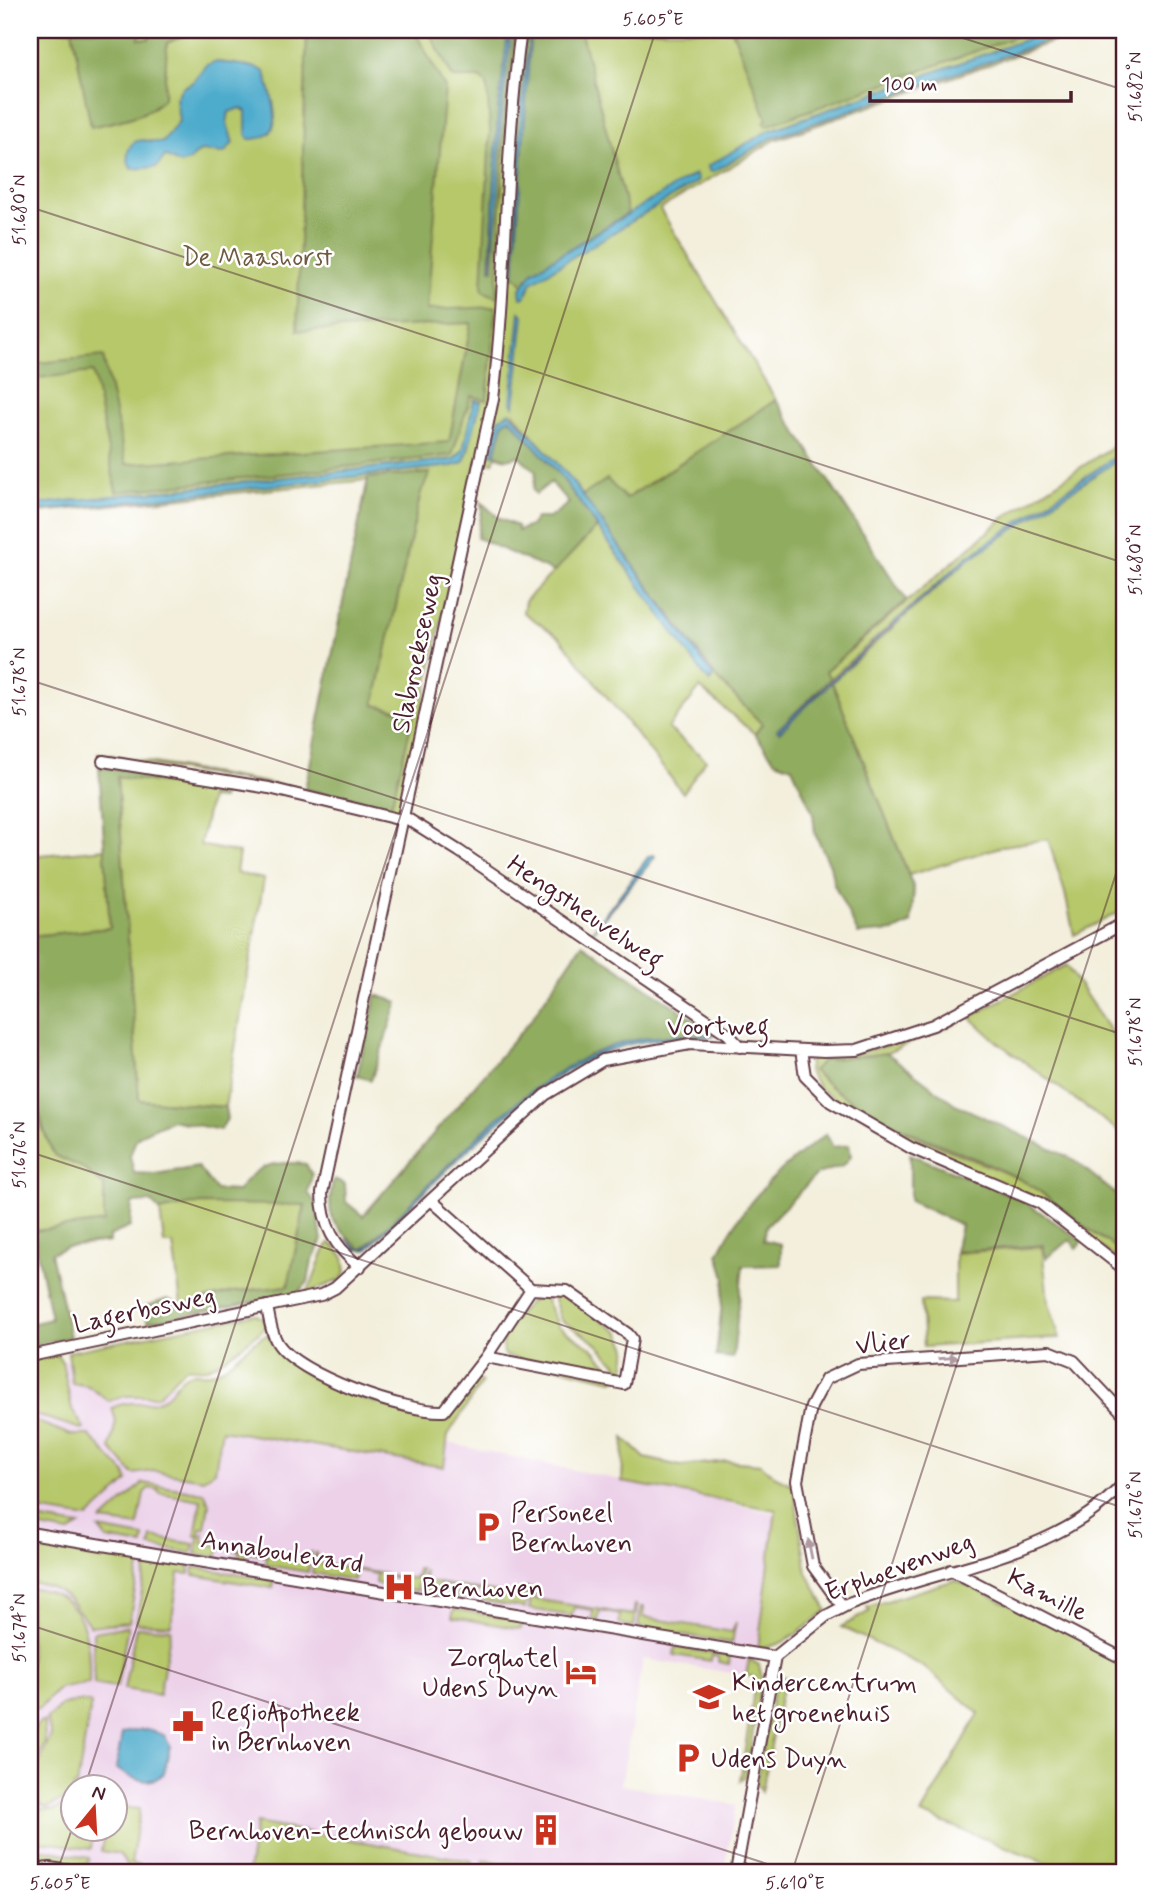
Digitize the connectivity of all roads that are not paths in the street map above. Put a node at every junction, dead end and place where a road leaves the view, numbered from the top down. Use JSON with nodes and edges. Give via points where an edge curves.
{"nodes":[{"id":1,"x":521,"y":30,"type":"edge"},
{"id":2,"x":103,"y":761,"type":"dead end"},
{"id":3,"x":403,"y":818,"type":"junction"},
{"id":4,"x":1124,"y":923,"type":"edge"},
{"id":5,"x":740,"y":1048,"type":"junction"},
{"id":6,"x":801,"y":1050,"type":"junction"},
{"id":7,"x":430,"y":1200,"type":"junction"},
{"id":8,"x":360,"y":1267,"type":"junction"},
{"id":9,"x":1124,"y":1269,"type":"edge"},
{"id":10,"x":531,"y":1289,"type":"junction"},
{"id":11,"x":267,"y":1306,"type":"junction"},
{"id":12,"x":30,"y":1356,"type":"edge"},
{"id":13,"x":486,"y":1357,"type":"junction"},
{"id":14,"x":1124,"y":1414,"type":"edge"},
{"id":15,"x":1124,"y":1483,"type":"edge"},
{"id":16,"x":30,"y":1533,"type":"edge"},
{"id":17,"x":951,"y":1570,"type":"junction"},
{"id":18,"x":843,"y":1607,"type":"junction"},
{"id":19,"x":775,"y":1657,"type":"junction"},
{"id":20,"x":1124,"y":1659,"type":"edge"},
{"id":21,"x":30,"y":1870,"type":"edge"},
{"id":22,"x":72,"y":1872,"type":"edge"},
{"id":23,"x":736,"y":1872,"type":"edge"}],
"edges":[{"from":1,"to":3,"type":"street","name":"Slabroekseweg","via":[[513,87],[494,399]]},
{"from":2,"to":3,"type":"street","name":"Hengstheuvelweg","via":[[269,788]]},
{"from":3,"to":5,"type":"street","name":"Hengstheuvelweg","via":[[728,1034]]},
{"from":3,"to":8,"type":"street","name":"Slabroekseweg","via":[[322,1193],[322,1214],[329,1233]]},
{"from":4,"to":6,"type":"street","name":"Voortweg","via":[[933,1025],[858,1050]]},
{"from":5,"to":6,"type":"street","name":"Voortweg"},
{"from":5,"to":7,"type":"street","name":"Voortweg","via":[[690,1044],[603,1060],[545,1096]]},
{"from":6,"to":9,"type":"street","via":[[805,1076],[831,1102],[911,1148],[1041,1203]]},
{"from":7,"to":8,"type":"street","name":"Voortweg"},
{"from":7,"to":10,"type":"street"},
{"from":8,"to":11,"type":"street","name":"Voortweg","via":[[321,1295]]},
{"from":10,"to":13,"type":"street"},
{"from":10,"to":13,"type":"street","via":[[567,1292],[628,1334],[632,1339],[624,1384]]},
{"from":11,"to":12,"type":"street","name":"Lagerbosweg"},
{"from":11,"to":13,"type":"street","via":[[277,1342],[303,1366],[358,1392],[437,1411],[451,1405]]},
{"from":18,"to":14,"type":"street","name":"Vlier","one_way":true,"via":[[813,1566],[797,1481],[811,1407],[826,1379],[858,1364],[1049,1351],[1074,1361]]},
{"from":15,"to":17,"type":"street","name":"Erphoevenweg","via":[[1090,1514],[1047,1539]]},
{"from":16,"to":19,"type":"street","name":"Annaboulevard"},
{"from":17,"to":18,"type":"street","name":"Erphoevenweg"},
{"from":17,"to":20,"type":"street","name":"Kamille"},
{"from":18,"to":19,"type":"street","name":"Erphoevenweg"},
{"from":19,"to":23,"type":"street"},
{"from":21,"to":22,"type":"street"}]}
